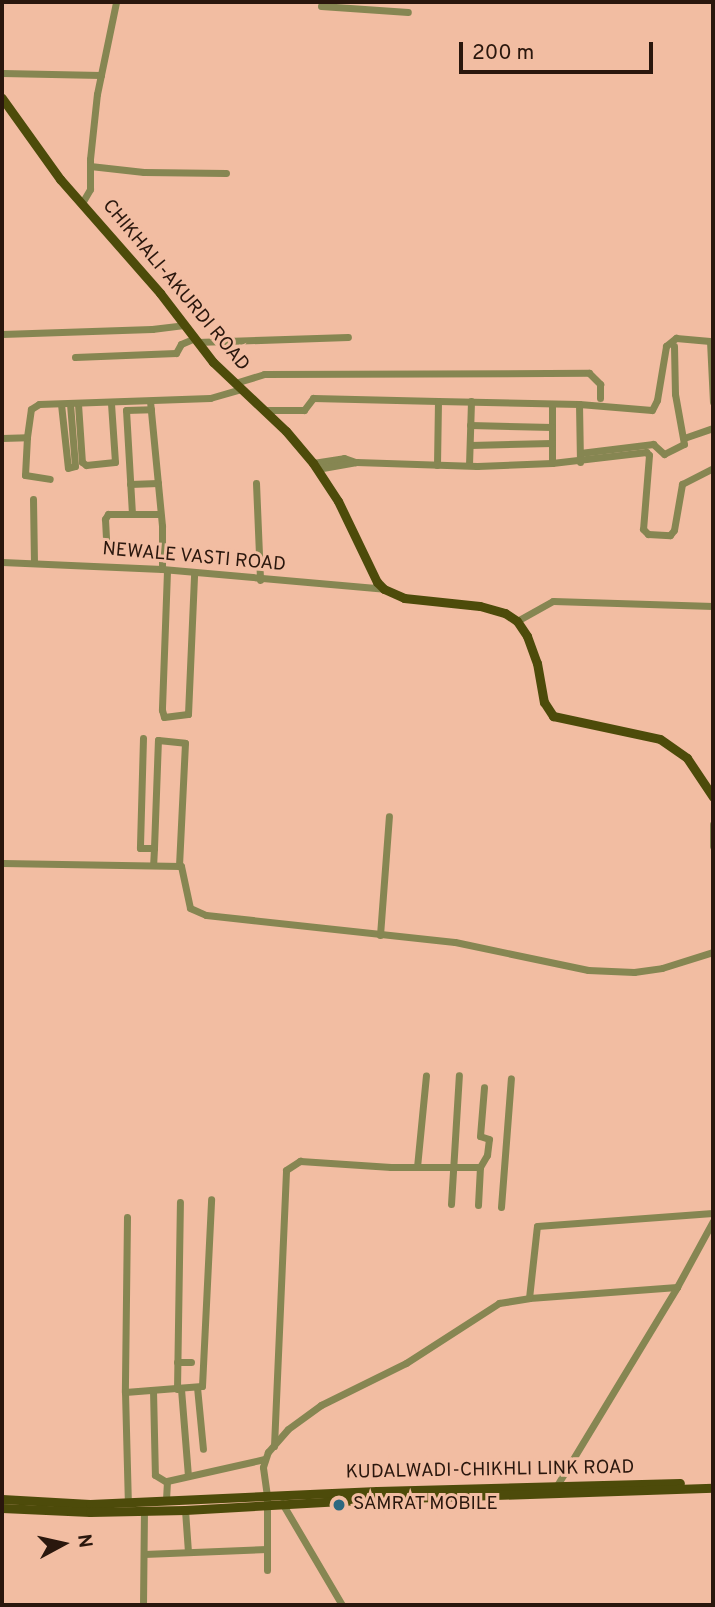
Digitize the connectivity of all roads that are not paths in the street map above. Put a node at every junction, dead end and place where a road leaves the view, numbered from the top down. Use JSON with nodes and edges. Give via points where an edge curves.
{"nodes":[{"id":1,"x":116,"y":2,"type":"edge"},
{"id":2,"x":352,"y":5,"type":"edge"},
{"id":3,"x":321,"y":6,"type":"dead end"},
{"id":4,"x":408,"y":12,"type":"dead end"},
{"id":5,"x":2,"y":73,"type":"edge"},
{"id":6,"x":102,"y":75,"type":"junction"},
{"id":7,"x":2,"y":98,"type":"edge"},
{"id":8,"x":90,"y":166,"type":"junction"},
{"id":9,"x":226,"y":173,"type":"dead end"},
{"id":10,"x":82,"y":202,"type":"junction"},
{"id":11,"x":184,"y":325,"type":"junction"},
{"id":12,"x":2,"y":334,"type":"edge"},
{"id":13,"x":348,"y":337,"type":"dead end"},
{"id":14,"x":196,"y":340,"type":"junction"},
{"id":15,"x":674,"y":346,"type":"dead end"},
{"id":16,"x":75,"y":356,"type":"dead end"},
{"id":17,"x":238,"y":386,"type":"junction"},
{"id":18,"x":600,"y":398,"type":"dead end"},
{"id":19,"x":438,"y":401,"type":"junction"},
{"id":20,"x":471,"y":401,"type":"junction"},
{"id":21,"x":713,"y":402,"type":"edge"},
{"id":22,"x":111,"y":403,"type":"junction"},
{"id":23,"x":61,"y":404,"type":"junction"},
{"id":24,"x":74,"y":404,"type":"junction"},
{"id":25,"x":552,"y":404,"type":"junction"},
{"id":26,"x":579,"y":404,"type":"junction"},
{"id":27,"x":150,"y":405,"type":"junction"},
{"id":28,"x":264,"y":410,"type":"junction"},
{"id":29,"x":470,"y":425,"type":"junction"},
{"id":30,"x":552,"y":427,"type":"junction"},
{"id":31,"x":713,"y":428,"type":"edge"},
{"id":32,"x":27,"y":437,"type":"junction"},
{"id":33,"x":2,"y":438,"type":"edge"},
{"id":34,"x":684,"y":438,"type":"junction"},
{"id":35,"x":552,"y":443,"type":"junction"},
{"id":36,"x":470,"y":445,"type":"junction"},
{"id":37,"x":580,"y":458,"type":"junction"},
{"id":38,"x":552,"y":463,"type":"junction"},
{"id":39,"x":437,"y":465,"type":"junction"},
{"id":40,"x":469,"y":465,"type":"junction"},
{"id":41,"x":315,"y":466,"type":"junction"},
{"id":42,"x":713,"y":468,"type":"edge"},
{"id":43,"x":50,"y":479,"type":"dead end"},
{"id":44,"x":158,"y":483,"type":"junction"},
{"id":45,"x":256,"y":483,"type":"dead end"},
{"id":46,"x":130,"y":484,"type":"junction"},
{"id":47,"x":33,"y":499,"type":"dead end"},
{"id":48,"x":132,"y":514,"type":"junction"},
{"id":49,"x":160,"y":514,"type":"junction"},
{"id":50,"x":106,"y":538,"type":"dead end"},
{"id":51,"x":2,"y":562,"type":"edge"},
{"id":52,"x":34,"y":563,"type":"junction"},
{"id":53,"x":164,"y":570,"type":"junction"},
{"id":54,"x":194,"y":573,"type":"junction"},
{"id":55,"x":260,"y":580,"type":"junction"},
{"id":56,"x":384,"y":589,"type":"junction"},
{"id":57,"x":713,"y":606,"type":"edge"},
{"id":58,"x":517,"y":621,"type":"junction"},
{"id":59,"x":143,"y":738,"type":"dead end"},
{"id":60,"x":713,"y":797,"type":"edge"},
{"id":61,"x":389,"y":816,"type":"dead end"},
{"id":62,"x":713,"y":824,"type":"edge"},
{"id":63,"x":713,"y":846,"type":"edge"},
{"id":64,"x":140,"y":848,"type":"junction"},
{"id":65,"x":154,"y":848,"type":"junction"},
{"id":66,"x":2,"y":863,"type":"edge"},
{"id":67,"x":139,"y":865,"type":"junction"},
{"id":68,"x":153,"y":865,"type":"junction"},
{"id":69,"x":179,"y":866,"type":"junction"},
{"id":70,"x":380,"y":935,"type":"junction"},
{"id":71,"x":713,"y":952,"type":"edge"},
{"id":72,"x":426,"y":1075,"type":"dead end"},
{"id":73,"x":459,"y":1075,"type":"dead end"},
{"id":74,"x":511,"y":1078,"type":"dead end"},
{"id":75,"x":484,"y":1087,"type":"dead end"},
{"id":76,"x":417,"y":1167,"type":"junction"},
{"id":77,"x":480,"y":1167,"type":"junction"},
{"id":78,"x":453,"y":1169,"type":"junction"},
{"id":79,"x":211,"y":1199,"type":"dead end"},
{"id":80,"x":180,"y":1202,"type":"dead end"},
{"id":81,"x":451,"y":1204,"type":"dead end"},
{"id":82,"x":478,"y":1205,"type":"dead end"},
{"id":83,"x":501,"y":1207,"type":"dead end"},
{"id":84,"x":713,"y":1213,"type":"edge"},
{"id":85,"x":127,"y":1217,"type":"dead end"},
{"id":86,"x":713,"y":1221,"type":"edge"},
{"id":87,"x":677,"y":1287,"type":"junction"},
{"id":88,"x":529,"y":1298,"type":"junction"},
{"id":89,"x":177,"y":1362,"type":"junction"},
{"id":90,"x":191,"y":1362,"type":"dead end"},
{"id":91,"x":197,"y":1387,"type":"junction"},
{"id":92,"x":179,"y":1389,"type":"junction"},
{"id":93,"x":153,"y":1390,"type":"junction"},
{"id":94,"x":125,"y":1392,"type":"junction"},
{"id":95,"x":274,"y":1446,"type":"junction"},
{"id":96,"x":203,"y":1449,"type":"dead end"},
{"id":97,"x":265,"y":1459,"type":"junction"},
{"id":98,"x":188,"y":1476,"type":"junction"},
{"id":99,"x":165,"y":1482,"type":"junction"},
{"id":100,"x":713,"y":1482,"type":"edge"},
{"id":101,"x":556,"y":1487,"type":"junction"},
{"id":102,"x":713,"y":1488,"type":"edge"},
{"id":103,"x":2,"y":1499,"type":"edge"},
{"id":104,"x":166,"y":1500,"type":"junction"},
{"id":105,"x":267,"y":1501,"type":"junction"},
{"id":106,"x":284,"y":1502,"type":"junction"},
{"id":107,"x":128,"y":1503,"type":"junction"},
{"id":108,"x":2,"y":1508,"type":"edge"},
{"id":109,"x":185,"y":1510,"type":"junction"},
{"id":110,"x":144,"y":1511,"type":"junction"},
{"id":111,"x":267,"y":1549,"type":"junction"},
{"id":112,"x":188,"y":1552,"type":"junction"},
{"id":113,"x":144,"y":1554,"type":"junction"},
{"id":114,"x":267,"y":1570,"type":"dead end"},
{"id":115,"x":143,"y":1605,"type":"edge"},
{"id":116,"x":342,"y":1605,"type":"edge"}],
"edges":[{"from":1,"to":6,"type":"street"},
{"from":2,"to":3,"type":"street"},
{"from":2,"to":4,"type":"street"},
{"from":5,"to":6,"type":"street"},
{"from":6,"to":8,"type":"street"},
{"from":7,"to":10,"type":"main road","name":"CHIKHALI-AKURDI ROAD"},
{"from":8,"to":9,"type":"street"},
{"from":8,"to":10,"type":"street","via":[[90,189]]},
{"from":10,"to":11,"type":"main road","name":"CHIKHALI-AKURDI ROAD"},
{"from":11,"to":12,"type":"street"},
{"from":11,"to":14,"type":"main road","name":"CHIKHALI-AKURDI ROAD"},
{"from":13,"to":14,"type":"street"},
{"from":14,"to":16,"type":"street","via":[[181,344],[176,353]]},
{"from":14,"to":17,"type":"main road","name":"CHIKHALI-AKURDI ROAD"},
{"from":15,"to":34,"type":"street","via":[[675,394]]},
{"from":17,"to":18,"type":"street","via":[[264,374],[589,373],[600,384]]},
{"from":17,"to":27,"type":"street","via":[[210,398]]},
{"from":17,"to":28,"type":"main road","name":"CHIKHALI-AKURDI ROAD"},
{"from":19,"to":20,"type":"street"},
{"from":19,"to":28,"type":"street","via":[[313,398],[304,410]]},
{"from":19,"to":39,"type":"street"},
{"from":20,"to":25,"type":"street"},
{"from":20,"to":29,"type":"street"},
{"from":21,"to":26,"type":"street","via":[[710,341],[676,338],[666,346],[652,410]]},
{"from":22,"to":24,"type":"street"},
{"from":22,"to":24,"type":"street","via":[[115,462],[86,465]]},
{"from":22,"to":27,"type":"street"},
{"from":23,"to":24,"type":"street"},
{"from":23,"to":24,"type":"street","via":[[68,468],[75,466]]},
{"from":23,"to":32,"type":"street","via":[[35,405]]},
{"from":25,"to":26,"type":"street"},
{"from":25,"to":30,"type":"street"},
{"from":26,"to":37,"type":"street"},
{"from":27,"to":44,"type":"street"},
{"from":27,"to":46,"type":"street","via":[[125,410]]},
{"from":28,"to":41,"type":"main road","name":"CHIKHALI-AKURDI ROAD"},
{"from":29,"to":30,"type":"street"},
{"from":29,"to":36,"type":"street"},
{"from":30,"to":35,"type":"street"},
{"from":31,"to":34,"type":"street"},
{"from":32,"to":33,"type":"street"},
{"from":32,"to":43,"type":"street","via":[[25,475]]},
{"from":34,"to":37,"type":"street","via":[[684,444],[664,454],[653,444]]},
{"from":35,"to":36,"type":"street"},
{"from":35,"to":38,"type":"street"},
{"from":36,"to":40,"type":"street"},
{"from":37,"to":38,"type":"street"},
{"from":37,"to":42,"type":"street","via":[[648,453],[642,526],[648,534],[673,533],[682,484]]},
{"from":38,"to":40,"type":"street"},
{"from":39,"to":40,"type":"street"},
{"from":39,"to":41,"type":"street","via":[[356,463],[344,458]]},
{"from":41,"to":56,"type":"main road","name":"CHIKHALI-AKURDI ROAD"},
{"from":44,"to":46,"type":"street"},
{"from":44,"to":49,"type":"street"},
{"from":45,"to":55,"type":"street"},
{"from":46,"to":48,"type":"street"},
{"from":47,"to":52,"type":"street"},
{"from":48,"to":49,"type":"street"},
{"from":48,"to":50,"type":"street","via":[[106,515]]},
{"from":49,"to":53,"type":"street"},
{"from":51,"to":52,"type":"street","name":"NEWALE VASTI ROAD"},
{"from":52,"to":53,"type":"street","name":"NEWALE VASTI ROAD"},
{"from":53,"to":54,"type":"street","name":"NEWALE VASTI ROAD"},
{"from":53,"to":54,"type":"street","via":[[164,717],[188,714]]},
{"from":54,"to":55,"type":"street","name":"NEWALE VASTI ROAD"},
{"from":55,"to":56,"type":"street","name":"NEWALE VASTI ROAD"},
{"from":56,"to":58,"type":"main road","via":[[416,600],[492,608]]},
{"from":57,"to":58,"type":"street","via":[[553,601]]},
{"from":58,"to":60,"type":"main road","via":[[532,648],[544,702],[553,716],[660,740],[687,758]]},
{"from":59,"to":64,"type":"street"},
{"from":61,"to":70,"type":"street"},
{"from":62,"to":63,"type":"street"},
{"from":64,"to":65,"type":"street"},
{"from":64,"to":67,"type":"street"},
{"from":65,"to":68,"type":"street"},
{"from":65,"to":69,"type":"street","via":[[158,740],[185,743]]},
{"from":66,"to":67,"type":"street"},
{"from":67,"to":68,"type":"street"},
{"from":68,"to":69,"type":"street"},
{"from":69,"to":70,"type":"street","via":[[186,899],[196,912]]},
{"from":70,"to":71,"type":"street","via":[[455,942],[588,970],[662,968]]},
{"from":72,"to":76,"type":"street"},
{"from":73,"to":78,"type":"street"},
{"from":74,"to":83,"type":"street"},
{"from":75,"to":77,"type":"street","via":[[480,1136],[489,1139]]},
{"from":76,"to":78,"type":"street"},
{"from":76,"to":95,"type":"street","via":[[300,1161],[286,1170]]},
{"from":77,"to":78,"type":"street"},
{"from":77,"to":82,"type":"street"},
{"from":78,"to":81,"type":"street"},
{"from":79,"to":91,"type":"street","via":[[203,1382]]},
{"from":80,"to":89,"type":"street"},
{"from":84,"to":88,"type":"street","via":[[537,1226]]},
{"from":85,"to":94,"type":"street"},
{"from":86,"to":87,"type":"street"},
{"from":87,"to":88,"type":"street"},
{"from":87,"to":101,"type":"street"},
{"from":88,"to":95,"type":"street","via":[[499,1303],[406,1363],[321,1405],[288,1429]]},
{"from":89,"to":90,"type":"street"},
{"from":89,"to":92,"type":"street"},
{"from":91,"to":92,"type":"street"},
{"from":91,"to":96,"type":"street"},
{"from":92,"to":93,"type":"street"},
{"from":92,"to":98,"type":"street"},
{"from":93,"to":94,"type":"street"},
{"from":93,"to":99,"type":"street","via":[[155,1475]]},
{"from":94,"to":107,"type":"street"},
{"from":95,"to":97,"type":"street"},
{"from":97,"to":98,"type":"street"},
{"from":97,"to":105,"type":"street","via":[[262,1471]]},
{"from":98,"to":99,"type":"street"},
{"from":99,"to":104,"type":"street"},
{"from":100,"to":101,"type":"main road","name":"KUDALWADI-CHIKHLI LINK ROAD"},
{"from":101,"to":106,"type":"main road","name":"KUDALWADI-CHIKHLI LINK ROAD"},
{"from":102,"to":106,"type":"main road","name":"KUDALWADI-CHIKHLI LINK ROAD"},
{"from":103,"to":107,"type":"main road"},
{"from":104,"to":105,"type":"main road"},
{"from":104,"to":107,"type":"main road"},
{"from":105,"to":106,"type":"main road","name":"KUDALWADI-CHIKHLI LINK ROAD"},
{"from":105,"to":109,"type":"main road"},
{"from":105,"to":111,"type":"street"},
{"from":106,"to":116,"type":"street"},
{"from":108,"to":110,"type":"main road"},
{"from":109,"to":110,"type":"main road"},
{"from":109,"to":112,"type":"street"},
{"from":110,"to":113,"type":"street"},
{"from":111,"to":112,"type":"street"},
{"from":111,"to":114,"type":"street"},
{"from":112,"to":113,"type":"street"},
{"from":113,"to":115,"type":"street"}]}
